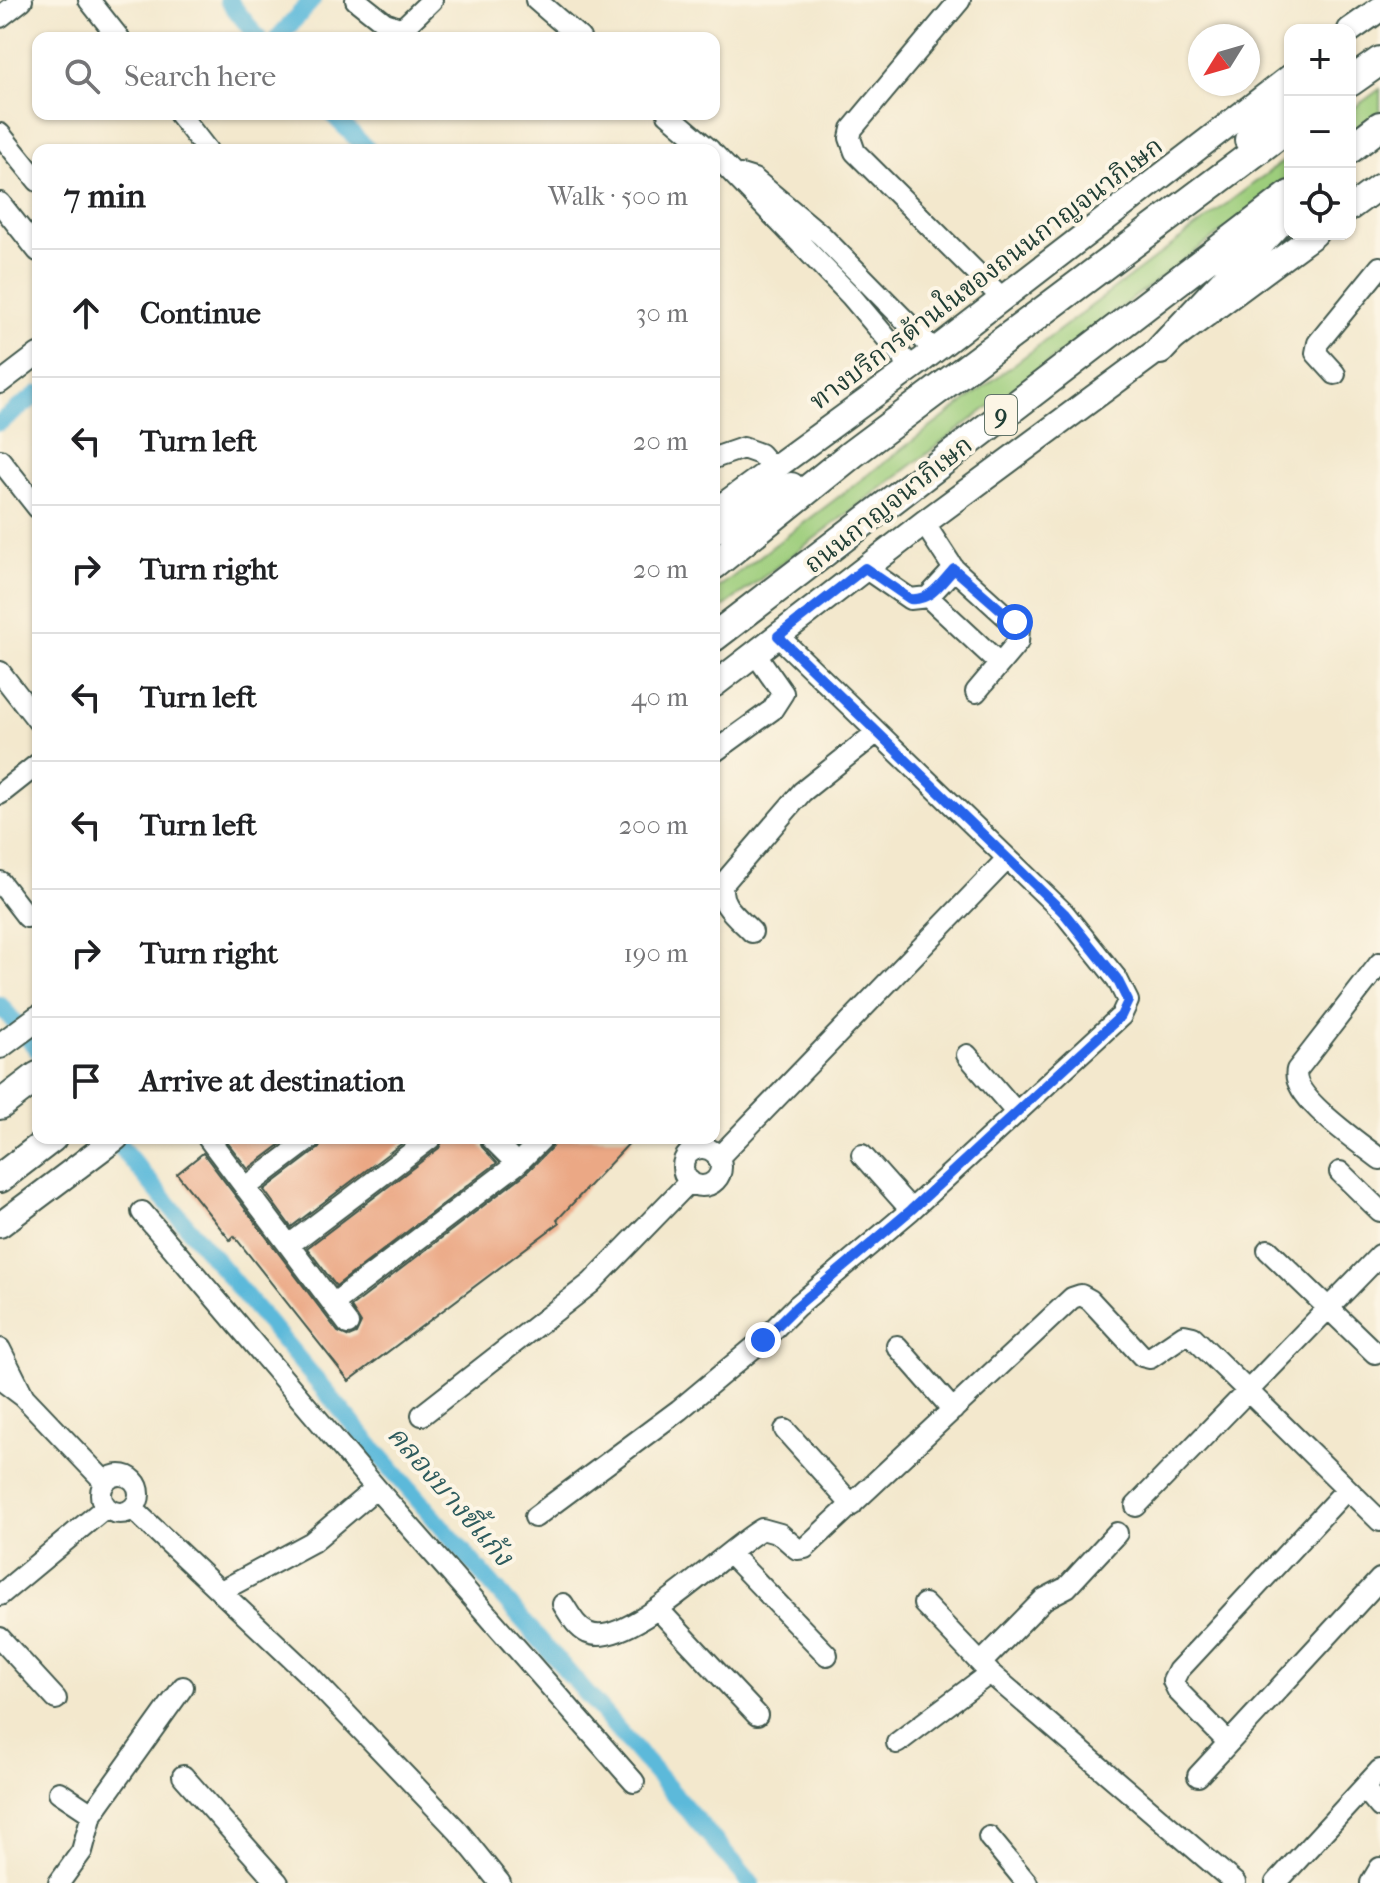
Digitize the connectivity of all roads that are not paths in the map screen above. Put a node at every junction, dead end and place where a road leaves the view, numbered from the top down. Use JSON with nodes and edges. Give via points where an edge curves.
{"nodes":[{"id":1,"x":22,"y":0,"type":"edge"},
{"id":2,"x":89,"y":0,"type":"edge"},
{"id":3,"x":356,"y":0,"type":"edge"},
{"id":4,"x":432,"y":0,"type":"edge"},
{"id":5,"x":536,"y":0,"type":"edge"},
{"id":6,"x":960,"y":0,"type":"edge"},
{"id":7,"x":1379,"y":4,"type":"edge"},
{"id":8,"x":0,"y":17,"type":"edge"},
{"id":9,"x":1356,"y":25,"type":"edge"},
{"id":10,"x":114,"y":32,"type":"edge"},
{"id":11,"x":573,"y":32,"type":"edge"},
{"id":12,"x":1380,"y":61,"type":"edge"},
{"id":13,"x":1356,"y":78,"type":"edge"},
{"id":14,"x":1284,"y":82,"type":"edge"},
{"id":15,"x":1284,"y":103,"type":"edge"},
{"id":16,"x":184,"y":120,"type":"edge"},
{"id":17,"x":675,"y":120,"type":"edge"},
{"id":18,"x":1380,"y":126,"type":"edge"},
{"id":19,"x":1284,"y":130,"type":"edge"},
{"id":20,"x":0,"y":134,"type":"edge"},
{"id":21,"x":202,"y":144,"type":"edge"},
{"id":22,"x":703,"y":144,"type":"edge"},
{"id":23,"x":1356,"y":144,"type":"edge"},
{"id":24,"x":720,"y":159,"type":"edge"},
{"id":25,"x":32,"y":174,"type":"edge"},
{"id":26,"x":738,"y":174,"type":"junction"},
{"id":27,"x":1208,"y":185,"type":"junction"},
{"id":28,"x":1378,"y":192,"type":"edge"},
{"id":29,"x":1284,"y":200,"type":"edge"},
{"id":30,"x":0,"y":203,"type":"edge"},
{"id":31,"x":1356,"y":205,"type":"edge"},
{"id":32,"x":1284,"y":217,"type":"edge"},
{"id":33,"x":1307,"y":240,"type":"edge"},
{"id":34,"x":32,"y":243,"type":"edge"},
{"id":35,"x":1380,"y":267,"type":"edge"},
{"id":36,"x":1003,"y":299,"type":"junction"},
{"id":37,"x":934,"y":350,"type":"junction"},
{"id":38,"x":1160,"y":350,"type":"junction"},
{"id":39,"x":32,"y":359,"type":"edge"},
{"id":40,"x":911,"y":367,"type":"junction"},
{"id":41,"x":1335,"y":374,"type":"dead end"},
{"id":42,"x":0,"y":383,"type":"edge"},
{"id":43,"x":852,"y":454,"type":"junction"},
{"id":44,"x":720,"y":456,"type":"edge"},
{"id":45,"x":0,"y":460,"type":"edge"},
{"id":46,"x":773,"y":469,"type":"junction"},
{"id":47,"x":32,"y":500,"type":"edge"},
{"id":48,"x":720,"y":508,"type":"edge"},
{"id":49,"x":924,"y":523,"type":"junction"},
{"id":50,"x":720,"y":526,"type":"edge"},
{"id":51,"x":720,"y":560,"type":"edge"},
{"id":52,"x":865,"y":568,"type":"junction"},
{"id":53,"x":954,"y":569,"type":"junction"},
{"id":54,"x":928,"y":597,"type":"junction"},
{"id":55,"x":720,"y":632,"type":"edge"},
{"id":56,"x":778,"y":636,"type":"junction"},
{"id":57,"x":755,"y":653,"type":"junction"},
{"id":58,"x":999,"y":663,"type":"junction"},
{"id":59,"x":0,"y":672,"type":"edge"},
{"id":60,"x":720,"y":680,"type":"edge"},
{"id":61,"x":976,"y":692,"type":"dead end"},
{"id":62,"x":32,"y":713,"type":"edge"},
{"id":63,"x":876,"y":733,"type":"junction"},
{"id":64,"x":720,"y":748,"type":"edge"},
{"id":65,"x":32,"y":769,"type":"edge"},
{"id":66,"x":0,"y":794,"type":"edge"},
{"id":67,"x":1007,"y":859,"type":"junction"},
{"id":68,"x":0,"y":882,"type":"edge"},
{"id":69,"x":27,"y":917,"type":"dead end"},
{"id":70,"x":752,"y":932,"type":"dead end"},
{"id":71,"x":1380,"y":963,"type":"edge"},
{"id":72,"x":32,"y":1022,"type":"edge"},
{"id":73,"x":0,"y":1046,"type":"edge"},
{"id":74,"x":967,"y":1055,"type":"dead end"},
{"id":75,"x":32,"y":1081,"type":"edge"},
{"id":76,"x":0,"y":1105,"type":"edge"},
{"id":77,"x":1016,"y":1112,"type":"junction"},
{"id":78,"x":44,"y":1144,"type":"edge"},
{"id":79,"x":108,"y":1144,"type":"edge"},
{"id":80,"x":212,"y":1144,"type":"edge"},
{"id":81,"x":303,"y":1144,"type":"edge"},
{"id":82,"x":423,"y":1144,"type":"edge"},
{"id":83,"x":497,"y":1144,"type":"edge"},
{"id":84,"x":537,"y":1144,"type":"edge"},
{"id":85,"x":862,"y":1155,"type":"dead end"},
{"id":86,"x":1380,"y":1159,"type":"edge"},
{"id":87,"x":517,"y":1164,"type":"junction"},
{"id":88,"x":1340,"y":1172,"type":"dead end"},
{"id":89,"x":2,"y":1176,"type":"edge"},
{"id":90,"x":245,"y":1188,"type":"junction"},
{"id":91,"x":911,"y":1210,"type":"junction"},
{"id":92,"x":1380,"y":1211,"type":"edge"},
{"id":93,"x":142,"y":1212,"type":"dead end"},
{"id":94,"x":0,"y":1225,"type":"edge"},
{"id":95,"x":289,"y":1245,"type":"junction"},
{"id":96,"x":1268,"y":1250,"type":"dead end"},
{"id":97,"x":1380,"y":1255,"type":"edge"},
{"id":98,"x":333,"y":1304,"type":"junction"},
{"id":99,"x":1328,"y":1309,"type":"junction"},
{"id":100,"x":348,"y":1324,"type":"dead end"},
{"id":101,"x":897,"y":1346,"type":"dead end"},
{"id":102,"x":1375,"y":1353,"type":"dead end"},
{"id":103,"x":2,"y":1354,"type":"edge"},
{"id":104,"x":0,"y":1379,"type":"edge"},
{"id":105,"x":1247,"y":1393,"type":"junction"},
{"id":106,"x":24,"y":1397,"type":"junction"},
{"id":107,"x":953,"y":1410,"type":"junction"},
{"id":108,"x":422,"y":1415,"type":"dead end"},
{"id":109,"x":785,"y":1430,"type":"dead end"},
{"id":110,"x":105,"y":1482,"type":"junction"},
{"id":111,"x":376,"y":1488,"type":"junction"},
{"id":112,"x":1347,"y":1489,"type":"junction"},
{"id":113,"x":852,"y":1505,"type":"junction"},
{"id":114,"x":1136,"y":1506,"type":"dead end"},
{"id":115,"x":106,"y":1507,"type":"junction"},
{"id":116,"x":133,"y":1509,"type":"junction"},
{"id":117,"x":535,"y":1517,"type":"dead end"},
{"id":118,"x":1380,"y":1521,"type":"edge"},
{"id":119,"x":1117,"y":1533,"type":"dead end"},
{"id":120,"x":730,"y":1554,"type":"junction"},
{"id":121,"x":1380,"y":1579,"type":"edge"},
{"id":122,"x":221,"y":1591,"type":"junction"},
{"id":123,"x":0,"y":1595,"type":"edge"},
{"id":124,"x":563,"y":1604,"type":"dead end"},
{"id":125,"x":924,"y":1604,"type":"dead end"},
{"id":126,"x":658,"y":1609,"type":"junction"},
{"id":127,"x":0,"y":1638,"type":"edge"},
{"id":128,"x":827,"y":1655,"type":"dead end"},
{"id":129,"x":986,"y":1668,"type":"junction"},
{"id":130,"x":183,"y":1687,"type":"dead end"},
{"id":131,"x":56,"y":1699,"type":"dead end"},
{"id":132,"x":757,"y":1715,"type":"dead end"},
{"id":133,"x":1228,"y":1742,"type":"junction"},
{"id":134,"x":897,"y":1743,"type":"dead end"},
{"id":135,"x":1380,"y":1770,"type":"edge"},
{"id":136,"x":183,"y":1776,"type":"dead end"},
{"id":137,"x":1198,"y":1776,"type":"dead end"},
{"id":138,"x":634,"y":1782,"type":"dead end"},
{"id":139,"x":1364,"y":1788,"type":"junction"},
{"id":140,"x":59,"y":1792,"type":"dead end"},
{"id":141,"x":1380,"y":1807,"type":"edge"},
{"id":142,"x":92,"y":1814,"type":"junction"},
{"id":143,"x":989,"y":1837,"type":"dead end"},
{"id":144,"x":1380,"y":1868,"type":"edge"},
{"id":145,"x":59,"y":1883,"type":"edge"},
{"id":146,"x":278,"y":1883,"type":"edge"},
{"id":147,"x":500,"y":1883,"type":"edge"},
{"id":148,"x":1027,"y":1883,"type":"edge"},
{"id":149,"x":1235,"y":1883,"type":"edge"},
{"id":150,"x":1276,"y":1883,"type":"edge"},
{"id":151,"x":1371,"y":1883,"type":"edge"}],
"edges":[{"from":1,"to":8,"type":"street"},
{"from":2,"to":10,"type":"street"},
{"from":3,"to":4,"type":"street","via":[[402,29]]},
{"from":5,"to":11,"type":"street"},
{"from":6,"to":36,"type":"street","via":[[852,129],[850,138],[855,152]]},
{"from":7,"to":9,"type":"main road"},
{"from":12,"to":13,"type":"highway"},
{"from":14,"to":36,"type":"main road","name":"ทางบริการด้านในของถนนกาญจนาภิเษก"},
{"from":15,"to":27,"type":"highway"},
{"from":16,"to":21,"type":"street"},
{"from":17,"to":22,"type":"street"},
{"from":18,"to":23,"type":"highway"},
{"from":19,"to":27,"type":"highway","number":"9"},
{"from":20,"to":25,"type":"street"},
{"from":24,"to":26,"type":"street"},
{"from":26,"to":37,"type":"street","via":[[754,179],[821,235]]},
{"from":26,"to":40,"type":"street","via":[[746,189],[851,296]]},
{"from":27,"to":43,"type":"highway","number":"9"},
{"from":28,"to":31,"type":"main road"},
{"from":29,"to":55,"type":"highway","name":"ถนนกาญจนาภิเษก","number":"9"},
{"from":30,"to":34,"type":"street"},
{"from":32,"to":38,"type":"highway"},
{"from":33,"to":38,"type":"main road"},
{"from":35,"to":41,"type":"street","via":[[1318,343],[1316,353]]},
{"from":36,"to":37,"type":"main road","name":"ทางบริการด้านในของถนนกาญจนาภิเษก"},
{"from":37,"to":40,"type":"main road","name":"ทางบริการด้านในของถนนกาญจนาภิเษก"},
{"from":38,"to":49,"type":"main road"},
{"from":39,"to":42,"type":"street"},
{"from":40,"to":46,"type":"main road","name":"ทางบริการด้านในของถนนกาญจนาภิเษก"},
{"from":43,"to":50,"type":"highway"},
{"from":43,"to":51,"type":"highway","number":"9"},
{"from":44,"to":46,"type":"street","via":[[743,448],[760,454]]},
{"from":45,"to":47,"type":"street"},
{"from":46,"to":48,"type":"main road","name":"ทางบริการด้านในของถนนกาญจนาภิเษก"},
{"from":49,"to":52,"type":"main road"},
{"from":49,"to":53,"type":"street"},
{"from":52,"to":54,"type":"street","via":[[910,599]]},
{"from":52,"to":56,"type":"main road"},
{"from":53,"to":54,"type":"street"},
{"from":53,"to":58,"type":"street","via":[[1019,628],[1018,642]]},
{"from":54,"to":58,"type":"street"},
{"from":56,"to":57,"type":"main road"},
{"from":56,"to":63,"type":"street"},
{"from":57,"to":60,"type":"main road"},
{"from":57,"to":64,"type":"street","via":[[783,693],[772,710]]},
{"from":58,"to":61,"type":"street"},
{"from":59,"to":62,"type":"street"},
{"from":63,"to":67,"type":"street"},
{"from":63,"to":70,"type":"street","via":[[802,792],[723,884],[725,905]]},
{"from":65,"to":66,"type":"street"},
{"from":67,"to":77,"type":"street","via":[[1075,925],[1128,1001],[1121,1016]]},
{"from":67,"to":108,"type":"street","via":[[718,1158],[716,1180],[705,1186],[690,1181],[591,1283]]},
{"from":68,"to":69,"type":"street"},
{"from":71,"to":86,"type":"street","via":[[1294,1078],[1309,1099]]},
{"from":72,"to":73,"type":"main road"},
{"from":74,"to":77,"type":"street"},
{"from":75,"to":76,"type":"highway"},
{"from":77,"to":91,"type":"street"},
{"from":78,"to":89,"type":"highway"},
{"from":79,"to":94,"type":"main road"},
{"from":80,"to":90,"type":"street"},
{"from":81,"to":90,"type":"street"},
{"from":82,"to":95,"type":"street"},
{"from":83,"to":87,"type":"street"},
{"from":84,"to":87,"type":"street"},
{"from":85,"to":91,"type":"street"},
{"from":87,"to":98,"type":"street"},
{"from":88,"to":92,"type":"street"},
{"from":90,"to":95,"type":"street"},
{"from":91,"to":117,"type":"street","via":[[679,1410]]},
{"from":93,"to":111,"type":"street"},
{"from":95,"to":98,"type":"street"},
{"from":96,"to":99,"type":"street"},
{"from":97,"to":99,"type":"street"},
{"from":98,"to":100,"type":"street"},
{"from":99,"to":102,"type":"street"},
{"from":99,"to":105,"type":"street"},
{"from":101,"to":107,"type":"street"},
{"from":103,"to":106,"type":"street"},
{"from":104,"to":106,"type":"street"},
{"from":105,"to":107,"type":"street","via":[[1193,1337],[1184,1335],[1159,1354],[1142,1356],[1081,1295]]},
{"from":105,"to":112,"type":"street"},
{"from":105,"to":114,"type":"street"},
{"from":106,"to":110,"type":"street"},
{"from":107,"to":113,"type":"street"},
{"from":109,"to":113,"type":"street"},
{"from":110,"to":115,"type":"street","via":[[101,1495]]},
{"from":110,"to":116,"type":"street","via":[[117,1475],[136,1483],[139,1497]]},
{"from":111,"to":122,"type":"street","via":[[312,1542]]},
{"from":111,"to":138,"type":"street"},
{"from":112,"to":118,"type":"street"},
{"from":112,"to":133,"type":"street","via":[[1173,1681]]},
{"from":113,"to":120,"type":"street","via":[[805,1548],[797,1549],[780,1534],[762,1529]]},
{"from":115,"to":116,"type":"street","via":[[121,1513]]},
{"from":115,"to":123,"type":"street"},
{"from":116,"to":122,"type":"street"},
{"from":119,"to":129,"type":"street","via":[[1067,1587],[1044,1599]]},
{"from":120,"to":126,"type":"street"},
{"from":120,"to":128,"type":"street"},
{"from":121,"to":133,"type":"street"},
{"from":122,"to":147,"type":"street","via":[[448,1819]]},
{"from":124,"to":126,"type":"street","via":[[591,1635]]},
{"from":125,"to":129,"type":"street"},
{"from":126,"to":132,"type":"street"},
{"from":127,"to":131,"type":"street"},
{"from":129,"to":134,"type":"street"},
{"from":129,"to":149,"type":"street"},
{"from":130,"to":142,"type":"street"},
{"from":133,"to":137,"type":"street"},
{"from":135,"to":139,"type":"street"},
{"from":136,"to":146,"type":"street"},
{"from":139,"to":141,"type":"street"},
{"from":139,"to":150,"type":"street"},
{"from":140,"to":142,"type":"street"},
{"from":142,"to":145,"type":"street","via":[[82,1851]]},
{"from":143,"to":148,"type":"street"},
{"from":144,"to":151,"type":"street"}]}
